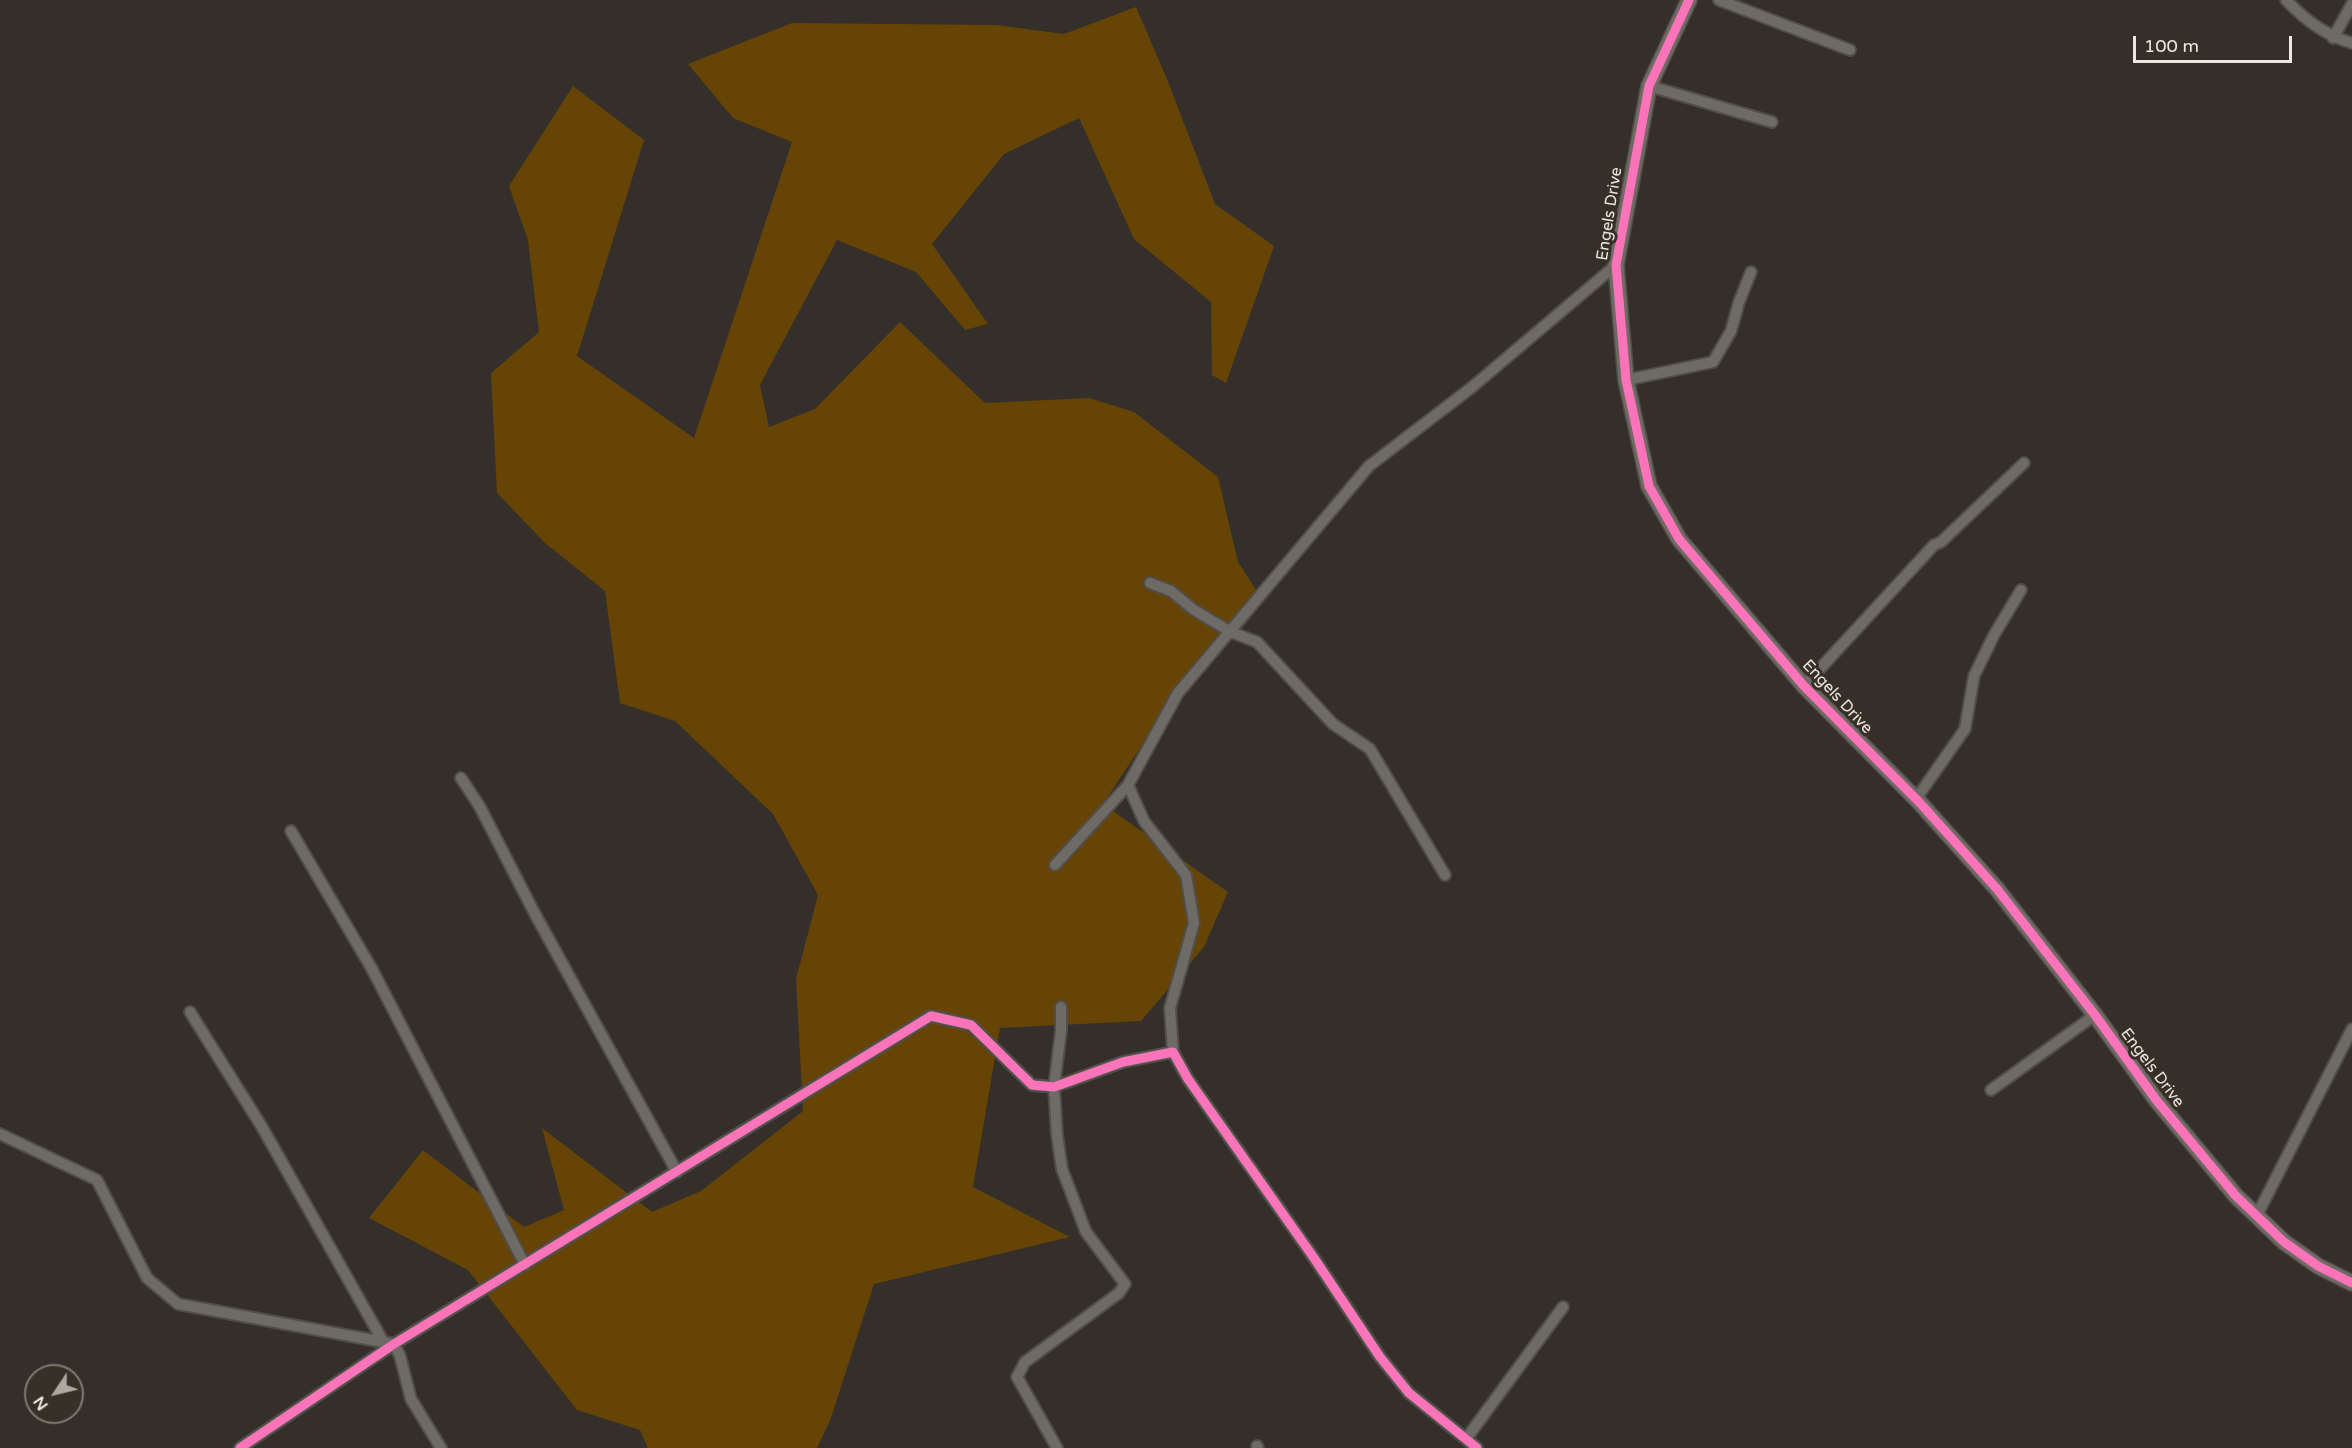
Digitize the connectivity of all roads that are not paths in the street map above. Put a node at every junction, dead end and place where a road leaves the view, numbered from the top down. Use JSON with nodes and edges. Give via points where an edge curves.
{"nodes":[{"id":1,"x":1689,"y":0,"type":"edge"},
{"id":2,"x":1719,"y":0,"type":"edge"},
{"id":3,"x":2286,"y":0,"type":"edge"},
{"id":4,"x":2352,"y":4,"type":"edge"},
{"id":5,"x":2333,"y":38,"type":"junction"},
{"id":6,"x":2352,"y":43,"type":"edge"},
{"id":7,"x":1850,"y":50,"type":"dead end"},
{"id":8,"x":1648,"y":87,"type":"junction"},
{"id":9,"x":1772,"y":122,"type":"dead end"},
{"id":10,"x":1616,"y":265,"type":"junction"},
{"id":11,"x":1751,"y":272,"type":"dead end"},
{"id":12,"x":1626,"y":380,"type":"junction"},
{"id":13,"x":2024,"y":463,"type":"dead end"},
{"id":14,"x":1150,"y":582,"type":"dead end"},
{"id":15,"x":2021,"y":590,"type":"dead end"},
{"id":16,"x":1231,"y":632,"type":"junction"},
{"id":17,"x":1804,"y":686,"type":"junction"},
{"id":18,"x":461,"y":778,"type":"dead end"},
{"id":19,"x":1128,"y":785,"type":"junction"},
{"id":20,"x":1916,"y":799,"type":"junction"},
{"id":21,"x":291,"y":831,"type":"dead end"},
{"id":22,"x":1055,"y":865,"type":"dead end"},
{"id":23,"x":1445,"y":875,"type":"dead end"},
{"id":24,"x":1061,"y":1008,"type":"dead end"},
{"id":25,"x":190,"y":1012,"type":"dead end"},
{"id":26,"x":2095,"y":1015,"type":"junction"},
{"id":27,"x":2352,"y":1029,"type":"edge"},
{"id":28,"x":1173,"y":1052,"type":"junction"},
{"id":29,"x":1054,"y":1087,"type":"junction"},
{"id":30,"x":1991,"y":1090,"type":"dead end"},
{"id":31,"x":0,"y":1134,"type":"edge"},
{"id":32,"x":677,"y":1173,"type":"junction"},
{"id":33,"x":2256,"y":1217,"type":"junction"},
{"id":34,"x":525,"y":1265,"type":"junction"},
{"id":35,"x":2352,"y":1283,"type":"edge"},
{"id":36,"x":1563,"y":1307,"type":"dead end"},
{"id":37,"x":389,"y":1343,"type":"junction"},
{"id":38,"x":1466,"y":1439,"type":"junction"},
{"id":39,"x":240,"y":1448,"type":"edge"},
{"id":40,"x":441,"y":1448,"type":"edge"},
{"id":41,"x":1057,"y":1448,"type":"edge"},
{"id":42,"x":1477,"y":1448,"type":"edge"}],
"edges":[{"from":1,"to":8,"type":"street","name":"Engels Drive"},
{"from":2,"to":7,"type":"street"},
{"from":3,"to":5,"type":"street"},
{"from":4,"to":5,"type":"street"},
{"from":5,"to":6,"type":"street"},
{"from":8,"to":9,"type":"street"},
{"from":8,"to":10,"type":"street","name":"Engels Drive"},
{"from":10,"to":12,"type":"street","name":"Engels Drive"},
{"from":10,"to":16,"type":"street","via":[[1471,388],[1369,466]]},
{"from":11,"to":12,"type":"street","via":[[1731,332],[1713,362]]},
{"from":12,"to":17,"type":"street","name":"Engels Drive","via":[[1649,486],[1678,539]]},
{"from":13,"to":17,"type":"street","via":[[1934,545]]},
{"from":14,"to":16,"type":"street","via":[[1171,591]]},
{"from":15,"to":20,"type":"street","via":[[1974,676],[1965,729]]},
{"from":16,"to":19,"type":"street","via":[[1178,693]]},
{"from":16,"to":23,"type":"street","via":[[1257,642],[1333,724],[1370,749]]},
{"from":17,"to":20,"type":"street","name":"Engels Drive"},
{"from":18,"to":32,"type":"street"},
{"from":19,"to":22,"type":"street"},
{"from":19,"to":28,"type":"street","via":[[1144,821],[1186,874],[1194,923],[1170,1008]]},
{"from":20,"to":26,"type":"street","name":"Engels Drive","via":[[1997,889]]},
{"from":21,"to":34,"type":"street","via":[[372,969]]},
{"from":24,"to":29,"type":"street"},
{"from":25,"to":37,"type":"street"},
{"from":26,"to":30,"type":"street"},
{"from":26,"to":33,"type":"street","name":"Engels Drive","via":[[2157,1101]]},
{"from":27,"to":33,"type":"street"},
{"from":28,"to":29,"type":"street","via":[[1123,1062]]},
{"from":28,"to":38,"type":"street","via":[[1380,1357],[1409,1393]]},
{"from":29,"to":32,"type":"street","via":[[1032,1085],[970,1025],[931,1016]]},
{"from":29,"to":41,"type":"street","via":[[1062,1169],[1086,1232],[1125,1284],[1119,1293],[1025,1362],[1017,1377]]},
{"from":31,"to":37,"type":"street","via":[[97,1180],[147,1278],[178,1304]]},
{"from":32,"to":34,"type":"street"},
{"from":33,"to":35,"type":"street","name":"Engels Drive","via":[[2318,1266]]},
{"from":34,"to":37,"type":"street"},
{"from":36,"to":38,"type":"street"},
{"from":37,"to":39,"type":"street"},
{"from":37,"to":40,"type":"street","via":[[400,1356],[411,1400]]},
{"from":38,"to":42,"type":"street"}]}
